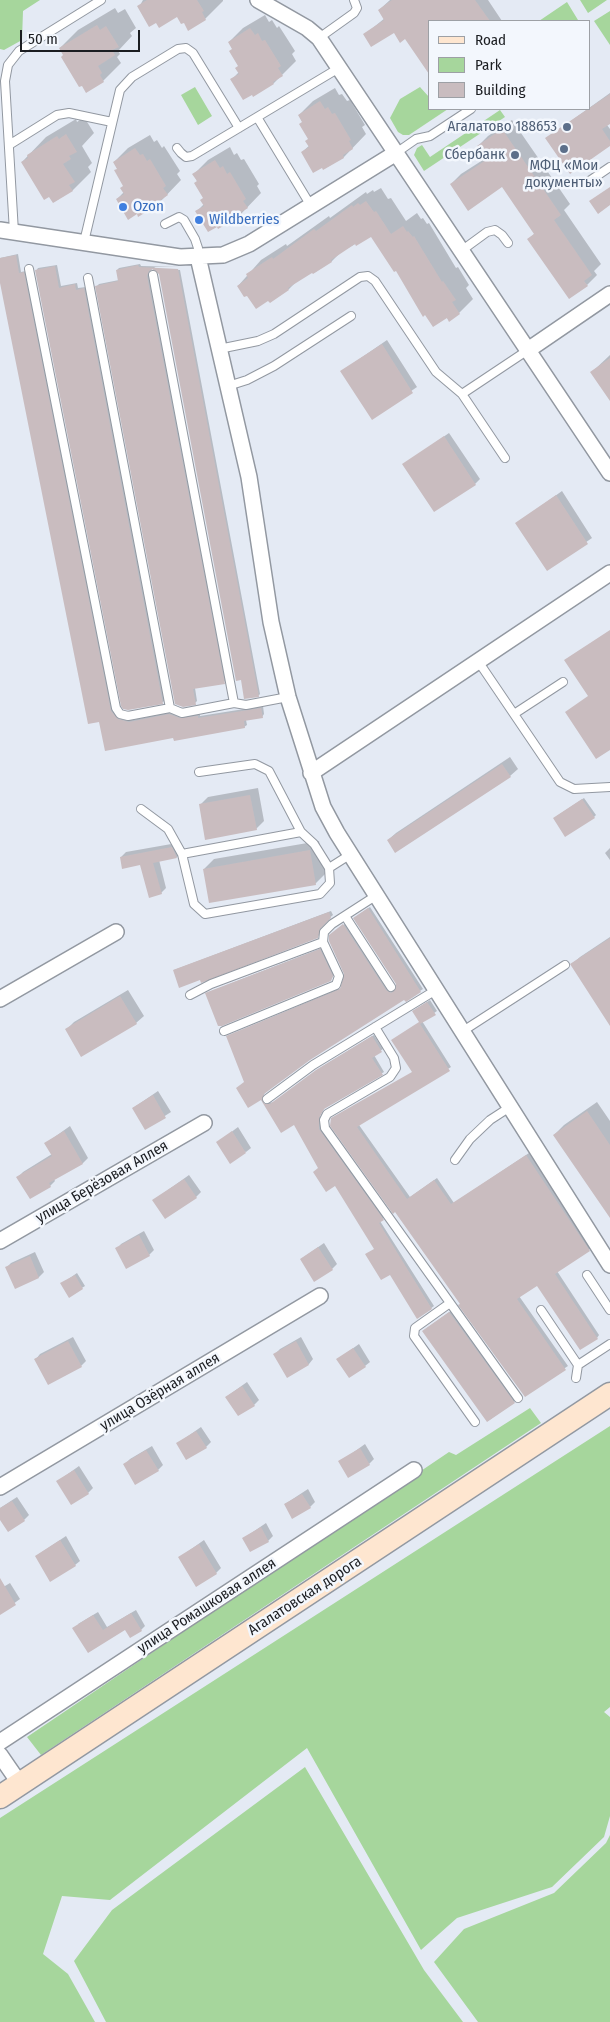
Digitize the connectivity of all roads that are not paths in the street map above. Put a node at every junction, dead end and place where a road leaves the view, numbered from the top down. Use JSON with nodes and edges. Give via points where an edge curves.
{"nodes":[{"id":1,"x":101,"y":0,"type":"edge"},
{"id":2,"x":258,"y":0,"type":"edge"},
{"id":3,"x":354,"y":0,"type":"edge"},
{"id":4,"x":318,"y":38,"type":"junction"},
{"id":5,"x":338,"y":68,"type":"junction"},
{"id":6,"x":469,"y":110,"type":"edge"},
{"id":7,"x":257,"y":117,"type":"junction"},
{"id":8,"x":112,"y":122,"type":"junction"},
{"id":9,"x":239,"y":128,"type":"junction"},
{"id":10,"x":9,"y":145,"type":"junction"},
{"id":11,"x":178,"y":148,"type":"dead end"},
{"id":12,"x":396,"y":153,"type":"junction"},
{"id":13,"x":610,"y":167,"type":"edge"},
{"id":14,"x":585,"y":184,"type":"dead end"},
{"id":15,"x":311,"y":206,"type":"junction"},
{"id":16,"x":165,"y":224,"type":"dead end"},
{"id":17,"x":7,"y":231,"type":"edge"},
{"id":18,"x":84,"y":242,"type":"junction"},
{"id":19,"x":508,"y":243,"type":"dead end"},
{"id":20,"x":461,"y":250,"type":"junction"},
{"id":21,"x":198,"y":257,"type":"junction"},
{"id":22,"x":28,"y":269,"type":"dead end"},
{"id":23,"x":153,"y":275,"type":"dead end"},
{"id":24,"x":88,"y":278,"type":"dead end"},
{"id":25,"x":610,"y":294,"type":"edge"},
{"id":26,"x":351,"y":316,"type":"dead end"},
{"id":27,"x":219,"y":349,"type":"junction"},
{"id":28,"x":528,"y":350,"type":"junction"},
{"id":29,"x":228,"y":386,"type":"junction"},
{"id":30,"x":462,"y":394,"type":"junction"},
{"id":31,"x":505,"y":458,"type":"dead end"},
{"id":32,"x":610,"y":473,"type":"edge"},
{"id":33,"x":610,"y":572,"type":"edge"},
{"id":34,"x":478,"y":661,"type":"junction"},
{"id":35,"x":562,"y":682,"type":"dead end"},
{"id":36,"x":288,"y":697,"type":"junction"},
{"id":37,"x":234,"y":703,"type":"junction"},
{"id":38,"x":170,"y":708,"type":"junction"},
{"id":39,"x":514,"y":714,"type":"junction"},
{"id":40,"x":199,"y":772,"type":"dead end"},
{"id":41,"x":311,"y":774,"type":"junction"},
{"id":42,"x":610,"y":786,"type":"edge"},
{"id":43,"x":141,"y":809,"type":"dead end"},
{"id":44,"x":301,"y":832,"type":"junction"},
{"id":45,"x":182,"y":854,"type":"junction"},
{"id":46,"x":351,"y":854,"type":"junction"},
{"id":47,"x":329,"y":868,"type":"junction"},
{"id":48,"x":377,"y":895,"type":"junction"},
{"id":49,"x":345,"y":916,"type":"junction"},
{"id":50,"x":116,"y":932,"type":"dead end"},
{"id":51,"x":323,"y":942,"type":"junction"},
{"id":52,"x":565,"y":965,"type":"dead end"},
{"id":53,"x":391,"y":987,"type":"dead end"},
{"id":54,"x":436,"y":990,"type":"junction"},
{"id":55,"x":190,"y":995,"type":"dead end"},
{"id":56,"x":0,"y":999,"type":"edge"},
{"id":57,"x":375,"y":1027,"type":"junction"},
{"id":58,"x":224,"y":1031,"type":"dead end"},
{"id":59,"x":463,"y":1031,"type":"junction"},
{"id":60,"x":267,"y":1099,"type":"dead end"},
{"id":61,"x":510,"y":1107,"type":"junction"},
{"id":62,"x":204,"y":1123,"type":"dead end"},
{"id":63,"x":455,"y":1160,"type":"dead end"},
{"id":64,"x":0,"y":1241,"type":"edge"},
{"id":65,"x":610,"y":1265,"type":"edge"},
{"id":66,"x":586,"y":1275,"type":"dead end"},
{"id":67,"x":320,"y":1296,"type":"dead end"},
{"id":68,"x":450,"y":1303,"type":"junction"},
{"id":69,"x":541,"y":1310,"type":"dead end"},
{"id":70,"x":610,"y":1310,"type":"edge"},
{"id":71,"x":610,"y":1344,"type":"edge"},
{"id":72,"x":578,"y":1365,"type":"junction"},
{"id":73,"x":576,"y":1378,"type":"dead end"},
{"id":74,"x":610,"y":1394,"type":"edge"},
{"id":75,"x":518,"y":1398,"type":"dead end"},
{"id":76,"x":475,"y":1422,"type":"dead end"},
{"id":77,"x":414,"y":1470,"type":"dead end"},
{"id":78,"x":0,"y":1487,"type":"edge"},
{"id":79,"x":0,"y":1742,"type":"edge"},
{"id":80,"x":0,"y":1755,"type":"edge"},
{"id":81,"x":20,"y":1784,"type":"junction"},
{"id":82,"x":0,"y":1797,"type":"edge"}],
"edges":[{"from":1,"to":10,"type":"lane","via":[[19,51],[8,65],[5,81]]},
{"from":2,"to":4,"type":"street","via":[[307,28]]},
{"from":3,"to":4,"type":"lane","via":[[357,8],[354,13]]},
{"from":4,"to":5,"type":"street"},
{"from":5,"to":7,"type":"lane"},
{"from":5,"to":12,"type":"street"},
{"from":6,"to":12,"type":"lane"},
{"from":7,"to":9,"type":"lane"},
{"from":7,"to":15,"type":"lane"},
{"from":8,"to":9,"type":"lane","via":[[120,90],[132,77],[178,49],[186,48],[193,53]]},
{"from":8,"to":10,"type":"lane","via":[[69,113],[57,115]]},
{"from":8,"to":18,"type":"lane"},
{"from":9,"to":11,"type":"lane","via":[[192,156],[186,157]]},
{"from":10,"to":17,"type":"lane"},
{"from":12,"to":15,"type":"street"},
{"from":12,"to":20,"type":"street"},
{"from":13,"to":14,"type":"lane"},
{"from":15,"to":21,"type":"street","via":[[248,244],[223,255]]},
{"from":16,"to":21,"type":"lane","via":[[179,217],[184,220],[195,240]]},
{"from":17,"to":18,"type":"street"},
{"from":18,"to":21,"type":"street"},
{"from":19,"to":20,"type":"lane","via":[[495,230]]},
{"from":20,"to":28,"type":"street"},
{"from":21,"to":27,"type":"street"},
{"from":22,"to":38,"type":"lane","via":[[116,708],[120,714],[128,716]]},
{"from":23,"to":37,"type":"lane"},
{"from":24,"to":38,"type":"lane"},
{"from":25,"to":28,"type":"street"},
{"from":26,"to":29,"type":"lane","via":[[274,366]]},
{"from":27,"to":29,"type":"street"},
{"from":27,"to":30,"type":"lane","via":[[258,341],[274,334],[368,276],[376,280],[436,372]]},
{"from":28,"to":30,"type":"lane"},
{"from":28,"to":32,"type":"street"},
{"from":29,"to":36,"type":"street","via":[[249,477],[271,622]]},
{"from":30,"to":31,"type":"lane"},
{"from":33,"to":34,"type":"street"},
{"from":34,"to":39,"type":"lane"},
{"from":34,"to":41,"type":"street"},
{"from":35,"to":39,"type":"lane"},
{"from":36,"to":37,"type":"lane","via":[[246,705]]},
{"from":36,"to":41,"type":"street"},
{"from":37,"to":38,"type":"lane","via":[[182,713]]},
{"from":39,"to":42,"type":"lane","via":[[560,782],[574,789]]},
{"from":40,"to":44,"type":"lane","via":[[255,764],[269,771]]},
{"from":41,"to":46,"type":"street","via":[[323,807]]},
{"from":43,"to":45,"type":"lane","via":[[168,829]]},
{"from":44,"to":45,"type":"lane"},
{"from":44,"to":47,"type":"lane","via":[[314,844]]},
{"from":45,"to":47,"type":"lane","via":[[194,904],[205,914],[320,894],[330,883]]},
{"from":46,"to":47,"type":"lane"},
{"from":46,"to":48,"type":"street"},
{"from":48,"to":49,"type":"lane"},
{"from":48,"to":54,"type":"street"},
{"from":49,"to":51,"type":"lane","via":[[324,932]]},
{"from":49,"to":53,"type":"lane"},
{"from":50,"to":56,"type":"street"},
{"from":51,"to":55,"type":"lane"},
{"from":51,"to":58,"type":"lane","via":[[339,976],[336,984]]},
{"from":52,"to":59,"type":"lane"},
{"from":54,"to":57,"type":"lane"},
{"from":54,"to":59,"type":"street"},
{"from":57,"to":60,"type":"lane","via":[[313,1065]]},
{"from":57,"to":68,"type":"lane","via":[[394,1058],[396,1068],[390,1077],[327,1114],[325,1128]]},
{"from":59,"to":61,"type":"street"},
{"from":61,"to":63,"type":"lane","via":[[470,1139]]},
{"from":61,"to":65,"type":"street"},
{"from":62,"to":64,"type":"street","name":"улица Берёзовая Аллея"},
{"from":66,"to":70,"type":"lane"},
{"from":67,"to":78,"type":"street","name":"улица Озёрная аллея"},
{"from":68,"to":75,"type":"lane"},
{"from":68,"to":76,"type":"lane","via":[[415,1328],[414,1336]]},
{"from":69,"to":72,"type":"lane"},
{"from":71,"to":72,"type":"lane"},
{"from":72,"to":73,"type":"lane"},
{"from":74,"to":81,"type":"main road","name":"Агалатовская дорога"},
{"from":77,"to":79,"type":"street","name":"улица Ромашковая аллея"},
{"from":80,"to":81,"type":"street"},
{"from":81,"to":82,"type":"main road","name":"Агалатовская дорога"}]}
